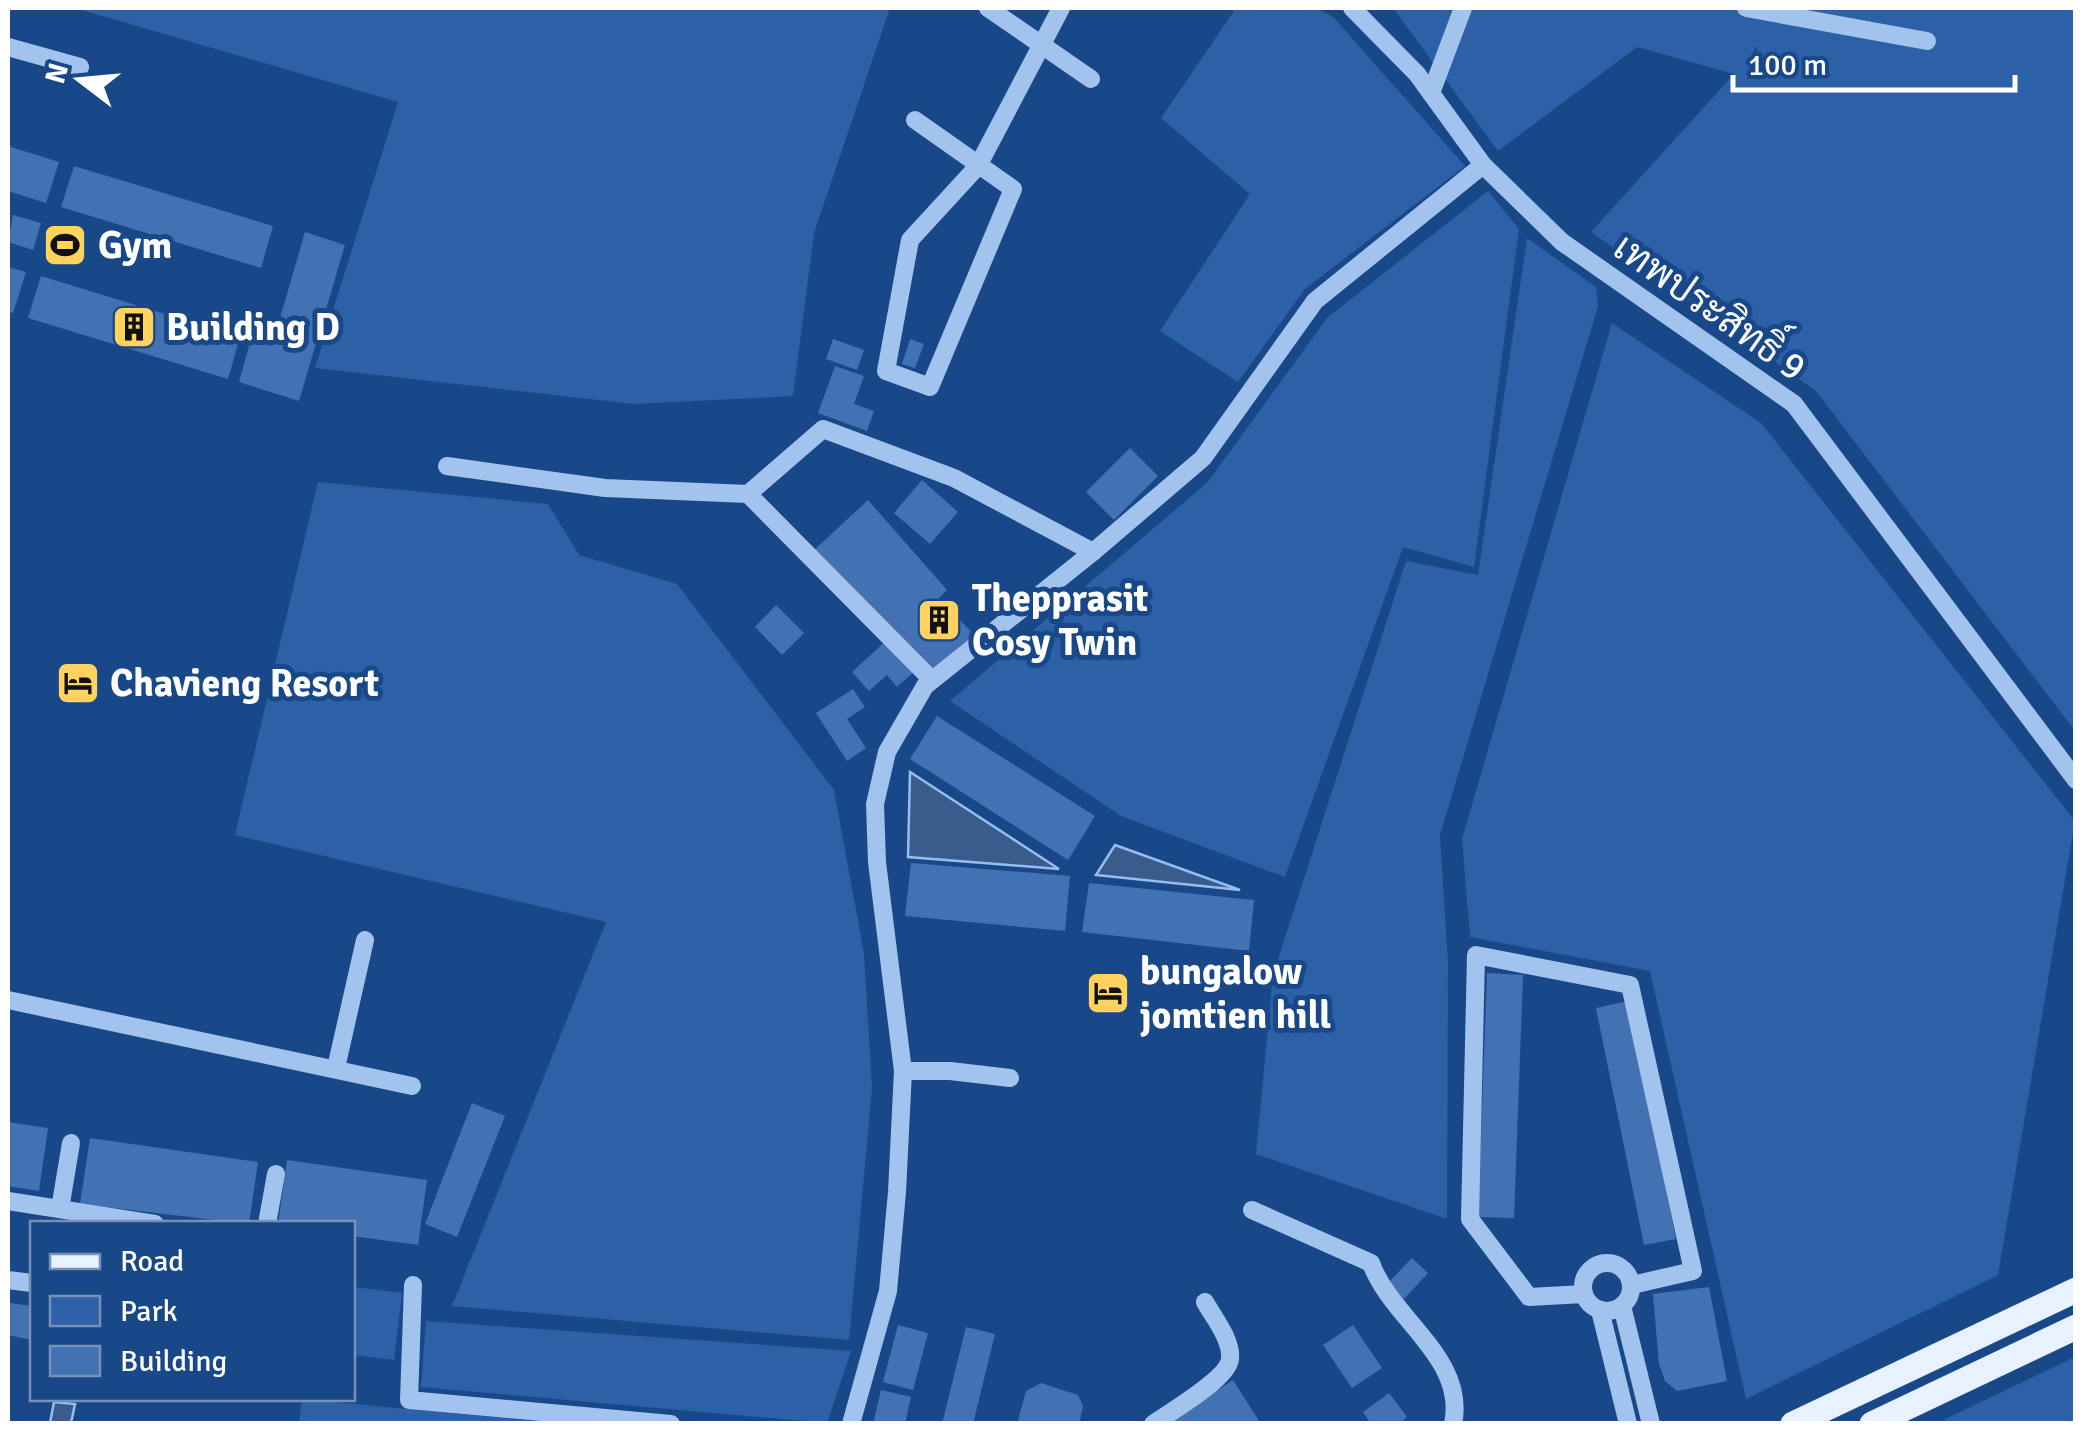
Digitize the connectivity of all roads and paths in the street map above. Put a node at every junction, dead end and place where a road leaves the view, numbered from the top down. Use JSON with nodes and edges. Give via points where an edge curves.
{"nodes":[{"id":1,"x":988,"y":8,"type":"edge"},
{"id":2,"x":1061,"y":8,"type":"edge"},
{"id":3,"x":1352,"y":8,"type":"edge"},
{"id":4,"x":1463,"y":8,"type":"edge"},
{"id":5,"x":1746,"y":8,"type":"edge"},
{"id":6,"x":1927,"y":40,"type":"dead end"},
{"id":7,"x":1041,"y":44,"type":"junction"},
{"id":8,"x":8,"y":46,"type":"edge"},
{"id":9,"x":80,"y":67,"type":"dead end"},
{"id":10,"x":1091,"y":79,"type":"dead end"},
{"id":11,"x":1431,"y":94,"type":"junction"},
{"id":12,"x":916,"y":120,"type":"dead end"},
{"id":13,"x":1483,"y":164,"type":"junction"},
{"id":14,"x":978,"y":166,"type":"junction"},
{"id":15,"x":447,"y":466,"type":"dead end"},
{"id":16,"x":748,"y":494,"type":"junction"},
{"id":17,"x":1093,"y":552,"type":"junction"},
{"id":18,"x":932,"y":680,"type":"junction"},
{"id":19,"x":2076,"y":780,"type":"edge"},
{"id":20,"x":365,"y":940,"type":"dead end"},
{"id":21,"x":8,"y":1000,"type":"edge"},
{"id":22,"x":336,"y":1068,"type":"junction"},
{"id":23,"x":902,"y":1071,"type":"junction"},
{"id":24,"x":1010,"y":1078,"type":"dead end"},
{"id":25,"x":412,"y":1086,"type":"dead end"},
{"id":26,"x":71,"y":1143,"type":"dead end"},
{"id":27,"x":276,"y":1174,"type":"dead end"},
{"id":28,"x":8,"y":1201,"type":"edge"},
{"id":29,"x":60,"y":1209,"type":"junction"},
{"id":30,"x":1252,"y":1210,"type":"dead end"},
{"id":31,"x":137,"y":1221,"type":"edge"},
{"id":32,"x":268,"y":1221,"type":"edge"},
{"id":33,"x":1632,"y":1284,"type":"junction"},
{"id":34,"x":413,"y":1285,"type":"dead end"},
{"id":35,"x":2076,"y":1290,"type":"edge"},
{"id":36,"x":1584,"y":1294,"type":"junction"},
{"id":37,"x":1204,"y":1302,"type":"dead end"},
{"id":38,"x":1622,"y":1306,"type":"junction"},
{"id":39,"x":1600,"y":1310,"type":"junction"},
{"id":40,"x":2076,"y":1327,"type":"edge"},
{"id":41,"x":671,"y":1424,"type":"edge"},
{"id":42,"x":850,"y":1424,"type":"edge"},
{"id":43,"x":1152,"y":1424,"type":"edge"},
{"id":44,"x":1453,"y":1424,"type":"edge"},
{"id":45,"x":1628,"y":1424,"type":"edge"},
{"id":46,"x":1651,"y":1424,"type":"edge"},
{"id":47,"x":1792,"y":1424,"type":"edge"},
{"id":48,"x":1872,"y":1424,"type":"edge"}],
"edges":[{"from":1,"to":7,"type":"street"},
{"from":2,"to":7,"type":"street"},
{"from":3,"to":11,"type":"street","name":"เทพประสิทธิ์ 9"},
{"from":4,"to":11,"type":"street"},
{"from":5,"to":6,"type":"street"},
{"from":7,"to":10,"type":"street"},
{"from":7,"to":14,"type":"street"},
{"from":8,"to":9,"type":"street"},
{"from":11,"to":13,"type":"street","name":"เทพประสิทธิ์ 9"},
{"from":12,"to":14,"type":"street"},
{"from":13,"to":17,"type":"street","via":[[1315,302],[1202,458]]},
{"from":13,"to":19,"type":"street","name":"เทพประสิทธิ์ 9","via":[[1562,242],[1794,404]]},
{"from":14,"to":14,"type":"street","via":[[910,240],[886,371],[930,387],[1013,189]]},
{"from":15,"to":16,"type":"street","via":[[605,488]]},
{"from":16,"to":17,"type":"street","via":[[823,429],[954,478]]},
{"from":16,"to":18,"type":"street"},
{"from":17,"to":18,"type":"street"},
{"from":18,"to":23,"type":"street","via":[[887,752],[875,804]]},
{"from":20,"to":22,"type":"street"},
{"from":21,"to":22,"type":"street"},
{"from":22,"to":25,"type":"street"},
{"from":23,"to":24,"type":"street"},
{"from":23,"to":42,"type":"street","via":[[888,1291]]},
{"from":26,"to":29,"type":"street"},
{"from":27,"to":32,"type":"street"},
{"from":28,"to":29,"type":"street"},
{"from":29,"to":31,"type":"street"},
{"from":30,"to":44,"type":"street","via":[[1371,1263],[1379,1284],[1452,1382]]},
{"from":33,"to":36,"type":"street","via":[[1623,1268],[1609,1262],[1588,1272]]},
{"from":33,"to":36,"type":"street","via":[[1693,1271],[1630,986],[1476,955],[1470,1219],[1530,1297]]},
{"from":33,"to":38,"type":"street"},
{"from":34,"to":41,"type":"street","via":[[408,1400]]},
{"from":35,"to":47,"type":"main road"},
{"from":36,"to":39,"type":"street"},
{"from":37,"to":43,"type":"street","via":[[1230,1360],[1223,1374]]},
{"from":38,"to":39,"type":"street"},
{"from":38,"to":46,"type":"street"},
{"from":39,"to":45,"type":"street"},
{"from":40,"to":48,"type":"main road"}]}
